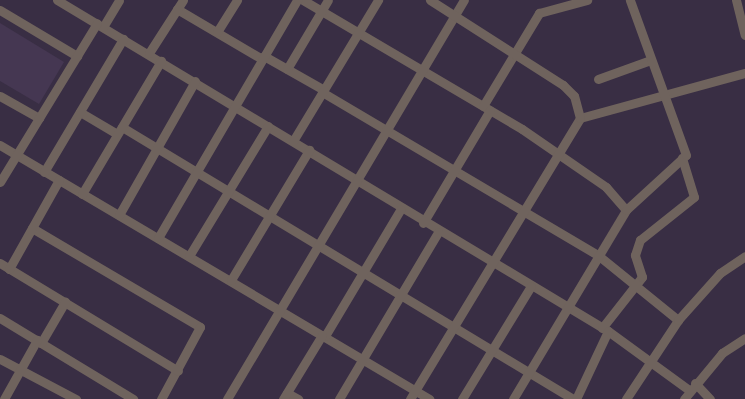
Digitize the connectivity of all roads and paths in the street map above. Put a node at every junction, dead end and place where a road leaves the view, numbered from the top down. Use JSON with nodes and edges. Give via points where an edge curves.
{"nodes":[{"id":1,"x":57,"y":0,"type":"edge"},
{"id":2,"x":119,"y":0,"type":"edge"},
{"id":3,"x":183,"y":0,"type":"edge"},
{"id":4,"x":237,"y":0,"type":"edge"},
{"id":5,"x":297,"y":0,"type":"edge"},
{"id":6,"x":303,"y":0,"type":"edge"},
{"id":7,"x":328,"y":0,"type":"edge"},
{"id":8,"x":378,"y":0,"type":"edge"},
{"id":9,"x":430,"y":0,"type":"edge"},
{"id":10,"x":464,"y":0,"type":"edge"},
{"id":11,"x":630,"y":0,"type":"edge"},
{"id":12,"x":736,"y":0,"type":"edge"},
{"id":13,"x":581,"y":1,"type":"edge"},
{"id":14,"x":178,"y":9,"type":"junction"},
{"id":15,"x":0,"y":10,"type":"edge"},
{"id":16,"x":321,"y":12,"type":"junction"},
{"id":17,"x":455,"y":15,"type":"junction"},
{"id":18,"x":100,"y":25,"type":"junction"},
{"id":19,"x":218,"y":32,"type":"junction"},
{"id":20,"x":357,"y":33,"type":"junction"},
{"id":21,"x":745,"y":35,"type":"edge"},
{"id":22,"x":123,"y":39,"type":"junction"},
{"id":23,"x":515,"y":52,"type":"junction"},
{"id":24,"x":149,"y":53,"type":"junction"},
{"id":25,"x":77,"y":56,"type":"junction"},
{"id":26,"x":263,"y":58,"type":"junction"},
{"id":27,"x":648,"y":60,"type":"junction"},
{"id":28,"x":161,"y":61,"type":"junction"},
{"id":29,"x":287,"y":69,"type":"junction"},
{"id":30,"x":422,"y":72,"type":"junction"},
{"id":31,"x":745,"y":73,"type":"edge"},
{"id":32,"x":598,"y":79,"type":"dead end"},
{"id":33,"x":195,"y":81,"type":"junction"},
{"id":34,"x":323,"y":91,"type":"junction"},
{"id":35,"x":0,"y":96,"type":"edge"},
{"id":36,"x":663,"y":97,"type":"junction"},
{"id":37,"x":235,"y":105,"type":"junction"},
{"id":38,"x":487,"y":108,"type":"junction"},
{"id":39,"x":80,"y":112,"type":"junction"},
{"id":40,"x":39,"y":118,"type":"junction"},
{"id":41,"x":580,"y":118,"type":"junction"},
{"id":42,"x":268,"y":126,"type":"junction"},
{"id":43,"x":120,"y":130,"type":"junction"},
{"id":44,"x":386,"y":130,"type":"junction"},
{"id":45,"x":293,"y":141,"type":"junction"},
{"id":46,"x":0,"y":145,"type":"edge"},
{"id":47,"x":157,"y":148,"type":"junction"},
{"id":48,"x":309,"y":150,"type":"junction"},
{"id":49,"x":16,"y":155,"type":"junction"},
{"id":50,"x":557,"y":156,"type":"junction"},
{"id":51,"x":682,"y":158,"type":"junction"},
{"id":52,"x":454,"y":171,"type":"junction"},
{"id":53,"x":44,"y":172,"type":"junction"},
{"id":54,"x":197,"y":172,"type":"junction"},
{"id":55,"x":60,"y":180,"type":"junction"},
{"id":56,"x":0,"y":182,"type":"edge"},
{"id":57,"x":355,"y":182,"type":"junction"},
{"id":58,"x":229,"y":191,"type":"junction"},
{"id":59,"x":82,"y":194,"type":"junction"},
{"id":60,"x":400,"y":210,"type":"junction"},
{"id":61,"x":524,"y":210,"type":"junction"},
{"id":62,"x":626,"y":210,"type":"junction"},
{"id":63,"x":119,"y":215,"type":"junction"},
{"id":64,"x":270,"y":216,"type":"junction"},
{"id":65,"x":423,"y":223,"type":"junction"},
{"id":66,"x":32,"y":228,"type":"junction"},
{"id":67,"x":438,"y":232,"type":"junction"},
{"id":68,"x":158,"y":238,"type":"junction"},
{"id":69,"x":319,"y":246,"type":"junction"},
{"id":70,"x":189,"y":256,"type":"junction"},
{"id":71,"x":599,"y":256,"type":"junction"},
{"id":72,"x":745,"y":256,"type":"edge"},
{"id":73,"x":492,"y":263,"type":"junction"},
{"id":74,"x":0,"y":264,"type":"edge"},
{"id":75,"x":9,"y":269,"type":"junction"},
{"id":76,"x":364,"y":272,"type":"junction"},
{"id":77,"x":230,"y":280,"type":"junction"},
{"id":78,"x":634,"y":282,"type":"junction"},
{"id":79,"x":531,"y":286,"type":"junction"},
{"id":80,"x":401,"y":295,"type":"junction"},
{"id":81,"x":65,"y":302,"type":"junction"},
{"id":82,"x":568,"y":308,"type":"junction"},
{"id":83,"x":280,"y":310,"type":"junction"},
{"id":84,"x":0,"y":318,"type":"edge"},
{"id":85,"x":678,"y":320,"type":"junction"},
{"id":86,"x":454,"y":327,"type":"junction"},
{"id":87,"x":605,"y":330,"type":"junction"},
{"id":88,"x":323,"y":336,"type":"junction"},
{"id":89,"x":745,"y":338,"type":"edge"},
{"id":90,"x":39,"y":342,"type":"junction"},
{"id":91,"x":491,"y":350,"type":"junction"},
{"id":92,"x":0,"y":358,"type":"edge"},
{"id":93,"x":362,"y":360,"type":"junction"},
{"id":94,"x":651,"y":360,"type":"junction"},
{"id":95,"x":22,"y":368,"type":"junction"},
{"id":96,"x":178,"y":371,"type":"junction"},
{"id":97,"x":529,"y":372,"type":"junction"},
{"id":98,"x":692,"y":386,"type":"junction"},
{"id":99,"x":416,"y":390,"type":"junction"},
{"id":100,"x":285,"y":396,"type":"edge"},
{"id":101,"x":4,"y":399,"type":"edge"},
{"id":102,"x":76,"y":399,"type":"edge"},
{"id":103,"x":133,"y":399,"type":"edge"},
{"id":104,"x":160,"y":399,"type":"edge"},
{"id":105,"x":227,"y":399,"type":"edge"},
{"id":106,"x":298,"y":399,"type":"edge"},
{"id":107,"x":339,"y":399,"type":"edge"},
{"id":108,"x":410,"y":399,"type":"edge"},
{"id":109,"x":429,"y":399,"type":"edge"},
{"id":110,"x":462,"y":399,"type":"edge"},
{"id":111,"x":513,"y":399,"type":"edge"},
{"id":112,"x":575,"y":399,"type":"edge"},
{"id":113,"x":626,"y":399,"type":"edge"},
{"id":114,"x":684,"y":399,"type":"edge"},
{"id":115,"x":710,"y":399,"type":"edge"}],
"edges":[{"from":1,"to":18,"type":"street"},
{"from":2,"to":18,"type":"street"},
{"from":3,"to":14,"type":"street"},
{"from":4,"to":19,"type":"street"},
{"from":5,"to":26,"type":"street"},
{"from":6,"to":16,"type":"street"},
{"from":7,"to":16,"type":"street"},
{"from":8,"to":20,"type":"street"},
{"from":9,"to":17,"type":"street"},
{"from":10,"to":17,"type":"street"},
{"from":11,"to":27,"type":"street"},
{"from":12,"to":21,"type":"street"},
{"from":13,"to":23,"type":"street","via":[[539,13]]},
{"from":14,"to":19,"type":"street"},
{"from":14,"to":24,"type":"street"},
{"from":15,"to":25,"type":"street"},
{"from":16,"to":20,"type":"street"},
{"from":16,"to":29,"type":"street"},
{"from":17,"to":23,"type":"street"},
{"from":17,"to":30,"type":"street"},
{"from":18,"to":22,"type":"street"},
{"from":18,"to":25,"type":"street"},
{"from":19,"to":26,"type":"street"},
{"from":20,"to":30,"type":"street"},
{"from":20,"to":34,"type":"street"},
{"from":22,"to":24,"type":"street"},
{"from":22,"to":39,"type":"street"},
{"from":23,"to":38,"type":"street"},
{"from":23,"to":41,"type":"street","via":[[572,93]]},
{"from":24,"to":28,"type":"street"},
{"from":25,"to":40,"type":"street"},
{"from":26,"to":29,"type":"street"},
{"from":26,"to":37,"type":"street"},
{"from":27,"to":32,"type":"street"},
{"from":27,"to":36,"type":"street"},
{"from":28,"to":33,"type":"street"},
{"from":28,"to":43,"type":"street"},
{"from":29,"to":34,"type":"street"},
{"from":30,"to":38,"type":"street"},
{"from":30,"to":44,"type":"street"},
{"from":31,"to":36,"type":"street"},
{"from":33,"to":37,"type":"street"},
{"from":33,"to":47,"type":"street"},
{"from":34,"to":44,"type":"street"},
{"from":34,"to":45,"type":"street"},
{"from":35,"to":40,"type":"street"},
{"from":36,"to":41,"type":"street"},
{"from":36,"to":51,"type":"street","via":[[687,151]]},
{"from":37,"to":42,"type":"street"},
{"from":37,"to":54,"type":"street"},
{"from":38,"to":50,"type":"street"},
{"from":38,"to":52,"type":"street"},
{"from":39,"to":43,"type":"street"},
{"from":39,"to":53,"type":"street"},
{"from":40,"to":49,"type":"street"},
{"from":41,"to":50,"type":"street"},
{"from":42,"to":45,"type":"street"},
{"from":42,"to":58,"type":"street"},
{"from":43,"to":47,"type":"street"},
{"from":43,"to":59,"type":"street"},
{"from":44,"to":52,"type":"street"},
{"from":44,"to":57,"type":"street"},
{"from":45,"to":48,"type":"street"},
{"from":46,"to":49,"type":"street"},
{"from":47,"to":54,"type":"street"},
{"from":47,"to":63,"type":"street"},
{"from":48,"to":57,"type":"street","via":[[346,172]]},
{"from":48,"to":64,"type":"street"},
{"from":49,"to":53,"type":"street"},
{"from":49,"to":56,"type":"street"},
{"from":50,"to":61,"type":"street"},
{"from":50,"to":62,"type":"street","via":[[606,187]]},
{"from":51,"to":62,"type":"street"},
{"from":51,"to":78,"type":"street","via":[[694,197],[640,240],[635,255],[644,273]]},
{"from":52,"to":61,"type":"street"},
{"from":52,"to":65,"type":"street"},
{"from":53,"to":55,"type":"street"},
{"from":54,"to":58,"type":"street"},
{"from":54,"to":68,"type":"street"},
{"from":55,"to":59,"type":"street"},
{"from":55,"to":66,"type":"street"},
{"from":57,"to":60,"type":"street"},
{"from":57,"to":69,"type":"street"},
{"from":58,"to":64,"type":"street"},
{"from":58,"to":70,"type":"street"},
{"from":59,"to":63,"type":"street"},
{"from":60,"to":65,"type":"street"},
{"from":60,"to":76,"type":"street"},
{"from":61,"to":71,"type":"street"},
{"from":61,"to":73,"type":"street"},
{"from":62,"to":71,"type":"street"},
{"from":63,"to":68,"type":"street"},
{"from":64,"to":69,"type":"street"},
{"from":64,"to":77,"type":"street"},
{"from":65,"to":67,"type":"street"},
{"from":66,"to":75,"type":"street"},
{"from":66,"to":96,"type":"street","via":[[200,327]]},
{"from":67,"to":73,"type":"street"},
{"from":67,"to":80,"type":"street"},
{"from":68,"to":70,"type":"street"},
{"from":69,"to":76,"type":"street"},
{"from":69,"to":83,"type":"street"},
{"from":70,"to":77,"type":"street"},
{"from":71,"to":78,"type":"street"},
{"from":71,"to":82,"type":"street"},
{"from":72,"to":85,"type":"street","via":[[720,273]]},
{"from":73,"to":79,"type":"street"},
{"from":73,"to":86,"type":"street"},
{"from":74,"to":75,"type":"street"},
{"from":75,"to":81,"type":"street"},
{"from":76,"to":80,"type":"street"},
{"from":76,"to":88,"type":"street"},
{"from":77,"to":83,"type":"street"},
{"from":78,"to":85,"type":"street"},
{"from":78,"to":87,"type":"street"},
{"from":79,"to":82,"type":"street"},
{"from":79,"to":91,"type":"street"},
{"from":80,"to":86,"type":"street"},
{"from":80,"to":93,"type":"street"},
{"from":81,"to":90,"type":"street"},
{"from":81,"to":96,"type":"street"},
{"from":82,"to":87,"type":"street"},
{"from":82,"to":97,"type":"street"},
{"from":83,"to":88,"type":"street"},
{"from":83,"to":105,"type":"street"},
{"from":84,"to":90,"type":"street"},
{"from":85,"to":94,"type":"street"},
{"from":86,"to":91,"type":"street"},
{"from":86,"to":99,"type":"street"},
{"from":87,"to":94,"type":"street"},
{"from":87,"to":112,"type":"street"},
{"from":88,"to":93,"type":"street"},
{"from":88,"to":100,"type":"street"},
{"from":89,"to":98,"type":"street","via":[[722,353]]},
{"from":90,"to":95,"type":"street"},
{"from":90,"to":103,"type":"street"},
{"from":91,"to":97,"type":"street"},
{"from":91,"to":110,"type":"street"},
{"from":92,"to":95,"type":"street"},
{"from":93,"to":99,"type":"street"},
{"from":93,"to":107,"type":"street"},
{"from":94,"to":98,"type":"street"},
{"from":94,"to":113,"type":"street"},
{"from":95,"to":101,"type":"street"},
{"from":95,"to":102,"type":"street"},
{"from":96,"to":104,"type":"street"},
{"from":97,"to":111,"type":"street"},
{"from":97,"to":112,"type":"street"},
{"from":98,"to":114,"type":"street"},
{"from":98,"to":115,"type":"street"},
{"from":99,"to":108,"type":"street"},
{"from":99,"to":109,"type":"street"},
{"from":100,"to":106,"type":"street"}]}
